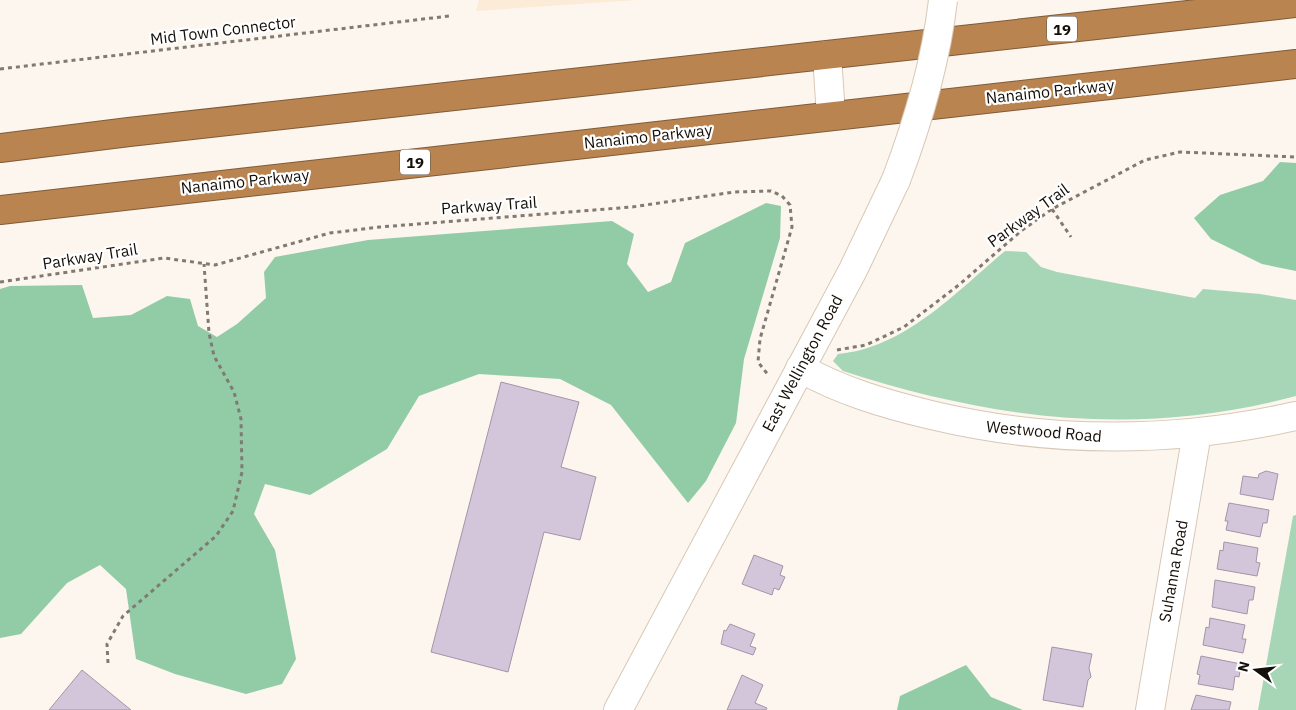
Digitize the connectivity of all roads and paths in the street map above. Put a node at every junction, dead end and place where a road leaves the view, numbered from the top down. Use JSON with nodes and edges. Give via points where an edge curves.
{"nodes":[{"id":1,"x":943,"y":0,"type":"edge"},
{"id":2,"x":1296,"y":2,"type":"edge"},
{"id":3,"x":448,"y":16,"type":"dead end"},
{"id":4,"x":827,"y":55,"type":"junction"},
{"id":5,"x":1296,"y":64,"type":"edge"},
{"id":6,"x":0,"y":70,"type":"edge"},
{"id":7,"x":831,"y":116,"type":"junction"},
{"id":8,"x":0,"y":148,"type":"edge"},
{"id":9,"x":1296,"y":156,"type":"edge"},
{"id":10,"x":1052,"y":209,"type":"junction"},
{"id":11,"x":0,"y":210,"type":"edge"},
{"id":12,"x":1071,"y":237,"type":"dead end"},
{"id":13,"x":204,"y":264,"type":"junction"},
{"id":14,"x":0,"y":282,"type":"edge"},
{"id":15,"x":829,"y":355,"type":"dead end"},
{"id":16,"x":800,"y":368,"type":"junction"},
{"id":17,"x":771,"y":381,"type":"dead end"},
{"id":18,"x":1296,"y":416,"type":"edge"},
{"id":19,"x":1197,"y":433,"type":"junction"},
{"id":20,"x":108,"y":663,"type":"dead end"},
{"id":21,"x":618,"y":710,"type":"edge"},
{"id":22,"x":1150,"y":710,"type":"edge"}],
"edges":[{"from":1,"to":16,"type":"street","name":"East Wellington Road","bridge":true,"via":[[928,83],[910,144],[871,236]]},
{"from":2,"to":4,"type":"highway","number":"19"},
{"from":3,"to":6,"type":"path","name":"Mid Town Connector"},
{"from":4,"to":7,"type":"street"},
{"from":4,"to":8,"type":"highway","number":"19"},
{"from":5,"to":7,"type":"highway","name":"Nanaimo Parkway","number":"19"},
{"from":7,"to":11,"type":"highway","name":"Nanaimo Parkway","number":"19"},
{"from":9,"to":10,"type":"path","name":"Parkway Trail","via":[[1210,152],[1161,155],[1122,170]]},
{"from":10,"to":12,"type":"path"},
{"from":10,"to":15,"type":"path","name":"Parkway Trail","via":[[904,327],[866,345],[837,350]]},
{"from":13,"to":14,"type":"path","name":"Parkway Trail","via":[[164,258]]},
{"from":13,"to":17,"type":"path","name":"Parkway Trail","via":[[230,262],[330,233],[632,207],[734,192],[771,191],[790,205],[792,227],[760,339],[758,362]]},
{"from":13,"to":20,"type":"path","via":[[214,356],[234,392],[241,419],[242,472],[232,511],[216,536],[123,616],[108,644]]},
{"from":16,"to":19,"type":"street","name":"Westwood Road","via":[[846,391],[904,409],[987,426],[1083,437]]},
{"from":16,"to":21,"type":"street","name":"East Wellington Road"},
{"from":18,"to":19,"type":"street","name":"Westwood Road"},
{"from":19,"to":22,"type":"street","name":"Suhanna Road"}]}
